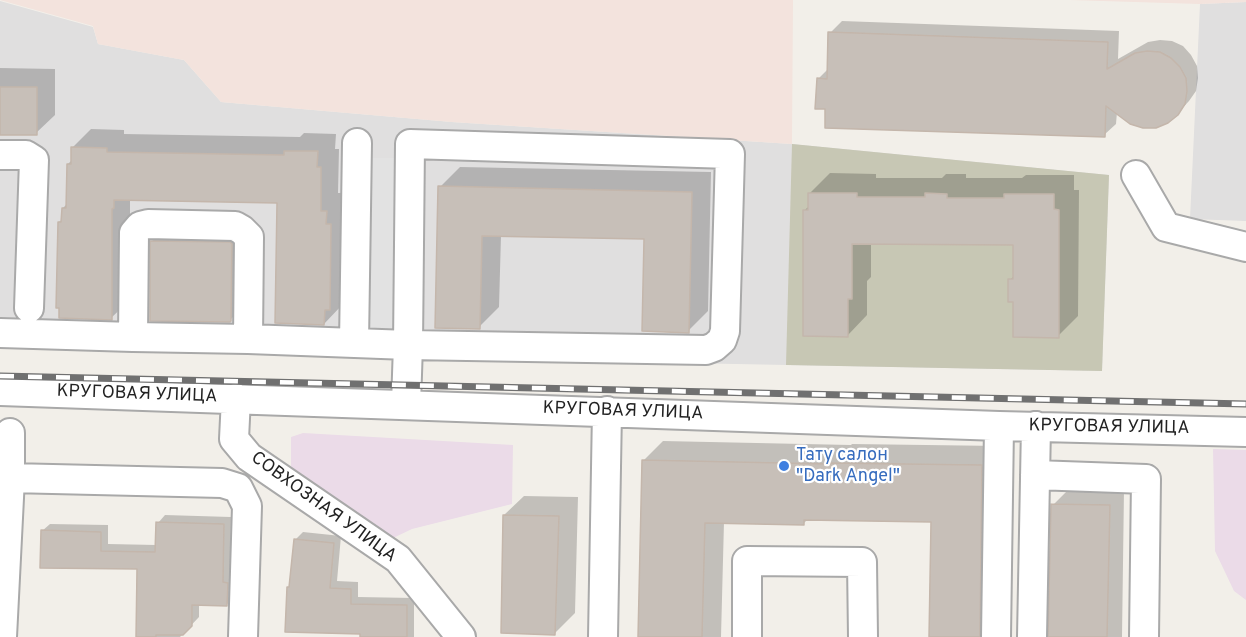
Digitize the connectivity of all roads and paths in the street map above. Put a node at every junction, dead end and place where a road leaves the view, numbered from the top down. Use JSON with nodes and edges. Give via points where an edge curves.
{"nodes":[{"id":1,"x":357,"y":142,"type":"dead end"},
{"id":2,"x":0,"y":155,"type":"edge"},
{"id":3,"x":1136,"y":175,"type":"dead end"},
{"id":4,"x":1246,"y":247,"type":"edge"},
{"id":5,"x":29,"y":308,"type":"dead end"},
{"id":6,"x":0,"y":333,"type":"edge"},
{"id":7,"x":133,"y":337,"type":"junction"},
{"id":8,"x":248,"y":339,"type":"junction"},
{"id":9,"x":354,"y":343,"type":"junction"},
{"id":10,"x":408,"y":345,"type":"junction"},
{"id":11,"x":0,"y":391,"type":"edge"},
{"id":12,"x":236,"y":398,"type":"junction"},
{"id":13,"x":406,"y":404,"type":"junction"},
{"id":14,"x":607,"y":411,"type":"junction"},
{"id":15,"x":999,"y":426,"type":"junction"},
{"id":16,"x":1036,"y":426,"type":"junction"},
{"id":17,"x":1246,"y":432,"type":"edge"},
{"id":18,"x":10,"y":433,"type":"dead end"},
{"id":19,"x":1035,"y":475,"type":"junction"},
{"id":20,"x":10,"y":478,"type":"junction"},
{"id":21,"x":2,"y":637,"type":"edge"},
{"id":22,"x":243,"y":637,"type":"edge"},
{"id":23,"x":461,"y":637,"type":"edge"},
{"id":24,"x":603,"y":637,"type":"edge"},
{"id":25,"x":747,"y":637,"type":"edge"},
{"id":26,"x":863,"y":637,"type":"edge"},
{"id":27,"x":996,"y":637,"type":"edge"},
{"id":28,"x":1032,"y":637,"type":"edge"},
{"id":29,"x":1144,"y":637,"type":"edge"}],
"edges":[{"from":1,"to":9,"type":"street"},
{"from":2,"to":5,"type":"street","via":[[26,155],[34,160]]},
{"from":3,"to":4,"type":"street","via":[[1167,227]]},
{"from":6,"to":7,"type":"street"},
{"from":7,"to":8,"type":"street"},
{"from":7,"to":8,"type":"street","via":[[134,233],[148,224],[235,226],[249,237]]},
{"from":8,"to":9,"type":"street"},
{"from":9,"to":10,"type":"street"},
{"from":10,"to":10,"type":"street","via":[[706,350],[714,347],[725,331],[730,154],[410,144]]},
{"from":10,"to":13,"type":"street"},
{"from":11,"to":12,"type":"street","name":"КРУГОВАЯ УЛИЦА"},
{"from":12,"to":13,"type":"street","name":"КРУГОВАЯ УЛИЦА"},
{"from":12,"to":23,"type":"street","name":"СОВХОЗНАЯ УЛИЦА","via":[[234,439],[249,457],[398,559]]},
{"from":13,"to":14,"type":"street","name":"КРУГОВАЯ УЛИЦА"},
{"from":14,"to":15,"type":"street","name":"КРУГОВАЯ УЛИЦА"},
{"from":14,"to":24,"type":"street"},
{"from":15,"to":16,"type":"street","name":"КРУГОВАЯ УЛИЦА"},
{"from":15,"to":27,"type":"street"},
{"from":16,"to":17,"type":"street","name":"КРУГОВАЯ УЛИЦА"},
{"from":16,"to":19,"type":"street"},
{"from":18,"to":20,"type":"street"},
{"from":19,"to":28,"type":"street"},
{"from":19,"to":29,"type":"street","via":[[1146,479]]},
{"from":20,"to":21,"type":"street"},
{"from":20,"to":22,"type":"street","via":[[222,483],[238,488],[247,506]]},
{"from":25,"to":26,"type":"street","via":[[747,561],[862,562]]}]}
